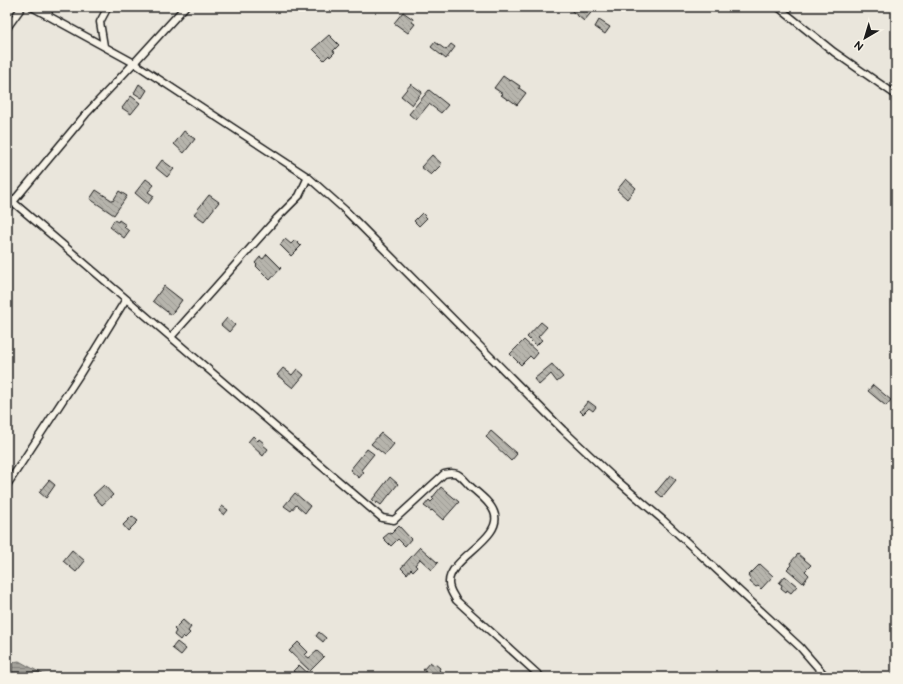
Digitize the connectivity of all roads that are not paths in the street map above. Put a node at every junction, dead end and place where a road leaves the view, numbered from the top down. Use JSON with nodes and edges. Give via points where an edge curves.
{"nodes":[{"id":1,"x":22,"y":7,"type":"edge"},
{"id":2,"x":32,"y":7,"type":"edge"},
{"id":3,"x":49,"y":7,"type":"edge"},
{"id":4,"x":108,"y":7,"type":"edge"},
{"id":5,"x":185,"y":7,"type":"edge"},
{"id":6,"x":778,"y":7,"type":"edge"},
{"id":7,"x":48,"y":16,"type":"junction"},
{"id":8,"x":7,"y":28,"type":"edge"},
{"id":9,"x":104,"y":46,"type":"junction"},
{"id":10,"x":134,"y":63,"type":"junction"},
{"id":11,"x":896,"y":95,"type":"edge"},
{"id":12,"x":308,"y":177,"type":"junction"},
{"id":13,"x":13,"y":202,"type":"junction"},
{"id":14,"x":7,"y":209,"type":"edge"},
{"id":15,"x":126,"y":299,"type":"junction"},
{"id":16,"x":171,"y":338,"type":"junction"},
{"id":17,"x":7,"y":485,"type":"edge"},
{"id":18,"x":541,"y":677,"type":"edge"},
{"id":19,"x":826,"y":677,"type":"edge"}],
"edges":[{"from":1,"to":8,"type":"street"},
{"from":2,"to":7,"type":"street"},
{"from":3,"to":7,"type":"street"},
{"from":4,"to":9,"type":"street","via":[[100,22]]},
{"from":5,"to":10,"type":"street"},
{"from":6,"to":11,"type":"street","via":[[834,52]]},
{"from":7,"to":9,"type":"street"},
{"from":9,"to":10,"type":"street"},
{"from":10,"to":12,"type":"street"},
{"from":10,"to":13,"type":"street","via":[[86,114]]},
{"from":12,"to":16,"type":"street","via":[[299,196]]},
{"from":12,"to":19,"type":"street","via":[[345,210],[563,430],[800,646]]},
{"from":13,"to":14,"type":"street"},
{"from":13,"to":15,"type":"street"},
{"from":15,"to":16,"type":"street"},
{"from":15,"to":17,"type":"street"},
{"from":16,"to":18,"type":"street","via":[[382,518],[394,520],[444,474],[452,472],[459,475],[485,500],[494,512],[495,523],[490,532],[452,572],[450,590],[456,600]]}]}
